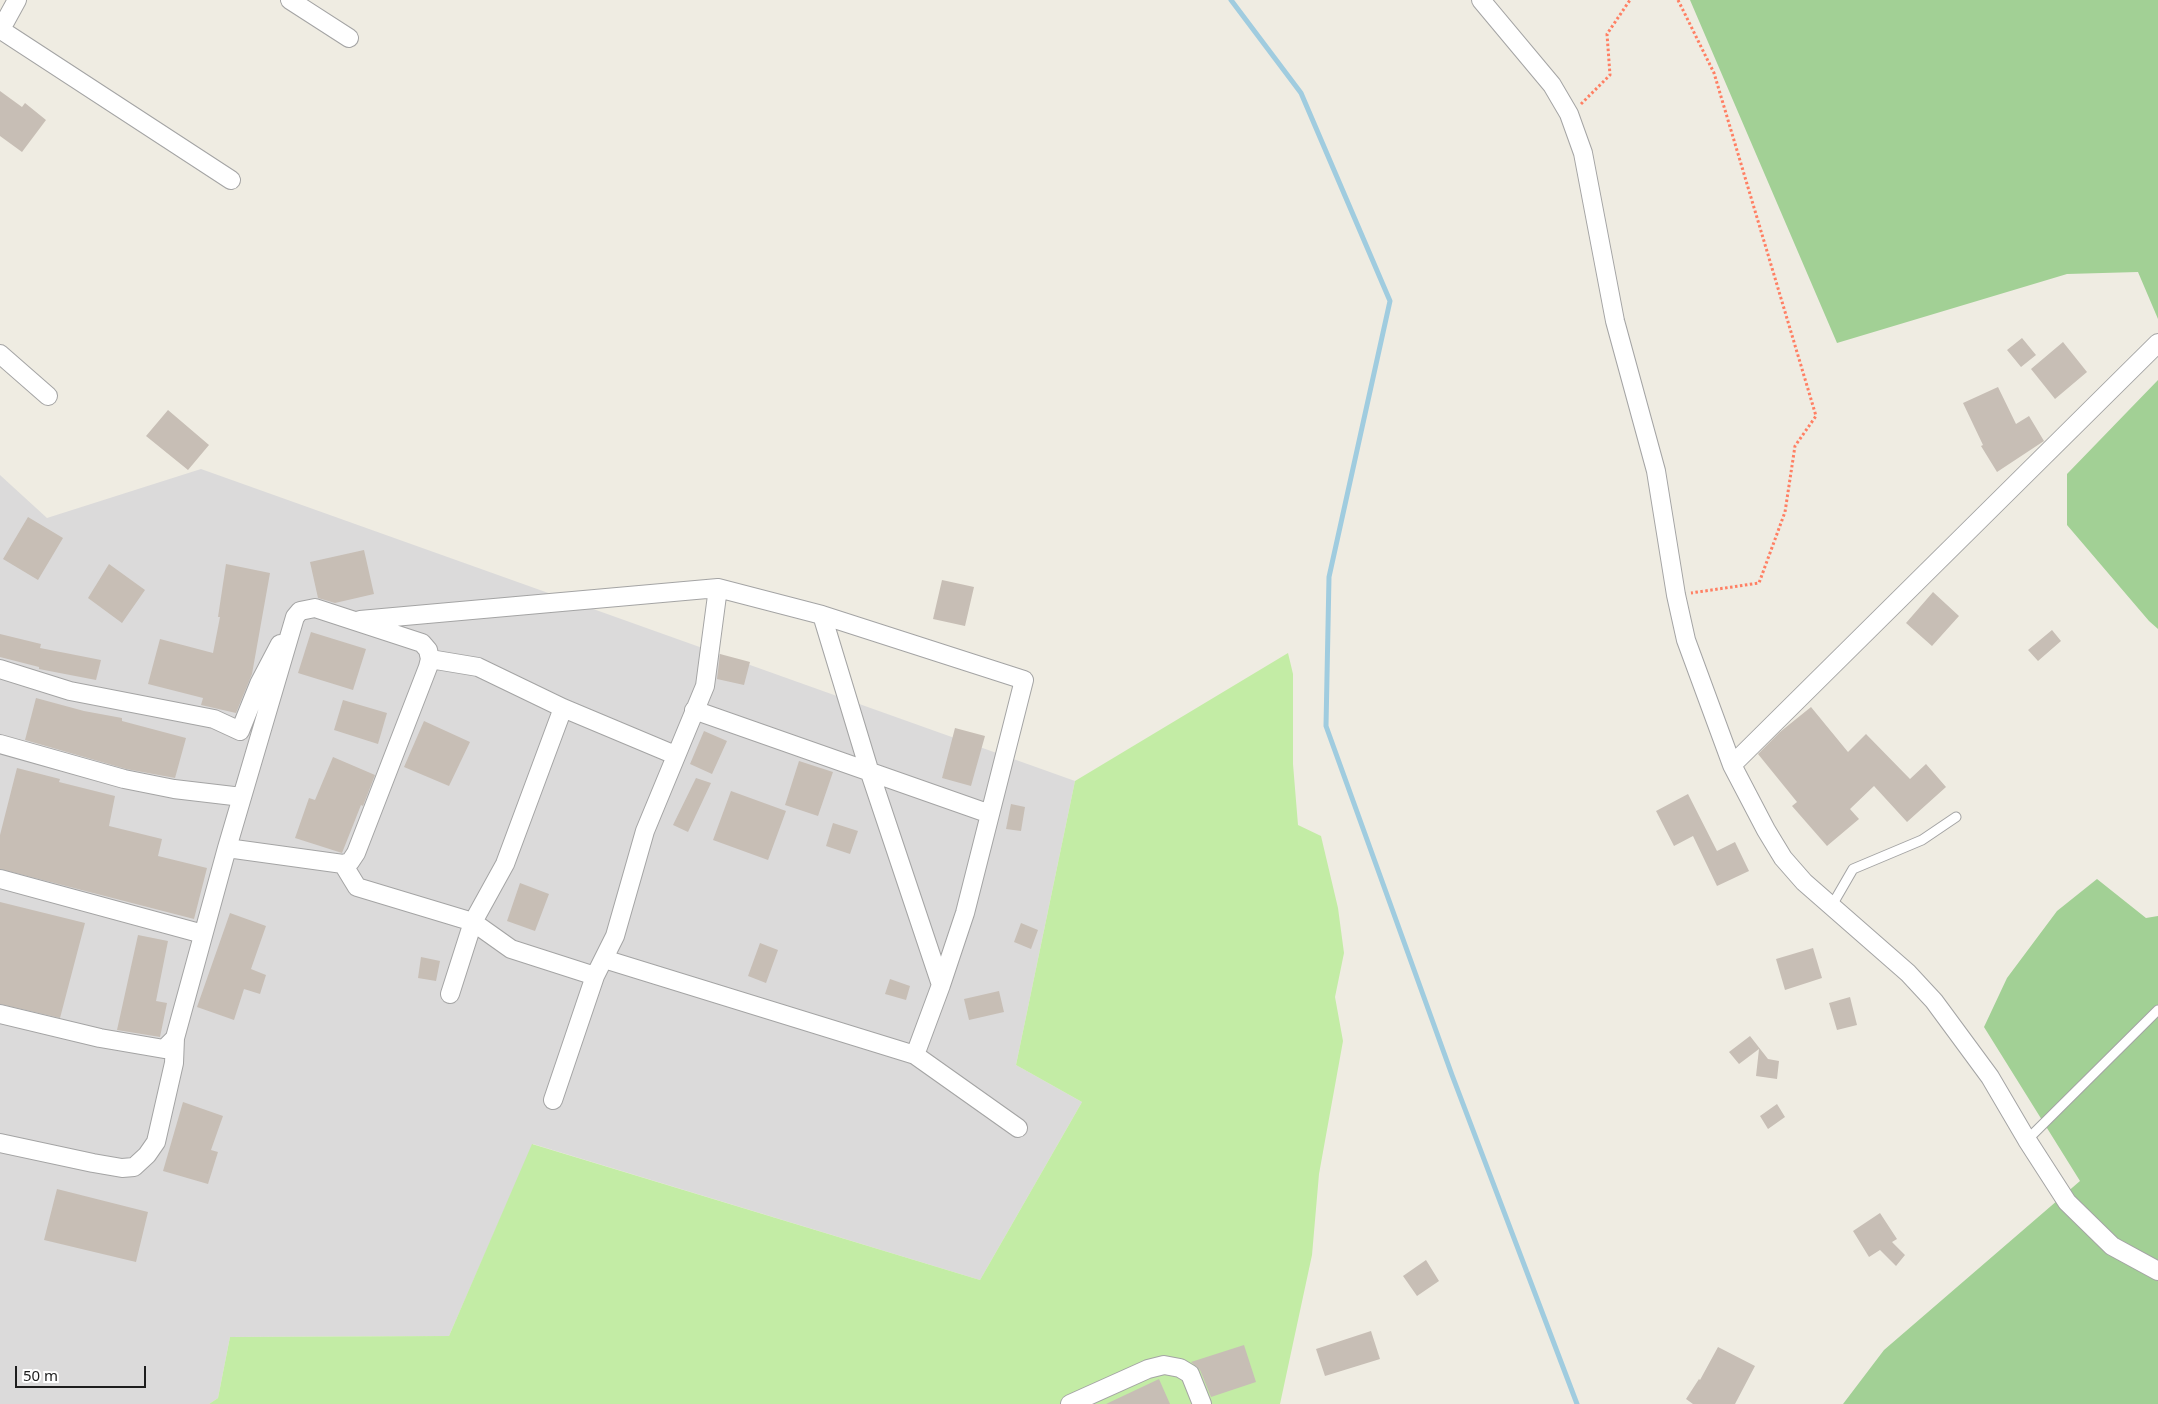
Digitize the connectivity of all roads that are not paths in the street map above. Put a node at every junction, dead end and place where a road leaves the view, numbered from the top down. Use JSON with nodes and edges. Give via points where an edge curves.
{"nodes":[{"id":1,"x":17,"y":0,"type":"edge"},
{"id":2,"x":290,"y":0,"type":"edge"},
{"id":3,"x":1481,"y":0,"type":"edge"},
{"id":4,"x":0,"y":31,"type":"edge"},
{"id":5,"x":348,"y":38,"type":"dead end"},
{"id":6,"x":231,"y":180,"type":"dead end"},
{"id":7,"x":2158,"y":343,"type":"edge"},
{"id":8,"x":0,"y":354,"type":"edge"},
{"id":9,"x":48,"y":396,"type":"dead end"},
{"id":10,"x":718,"y":588,"type":"junction"},
{"id":11,"x":822,"y":616,"type":"junction"},
{"id":12,"x":352,"y":620,"type":"junction"},
{"id":13,"x":293,"y":624,"type":"junction"},
{"id":14,"x":430,"y":659,"type":"junction"},
{"id":15,"x":0,"y":669,"type":"edge"},
{"id":16,"x":564,"y":708,"type":"junction"},
{"id":17,"x":694,"y":710,"type":"junction"},
{"id":18,"x":0,"y":744,"type":"edge"},
{"id":19,"x":675,"y":755,"type":"junction"},
{"id":20,"x":1732,"y":765,"type":"junction"},
{"id":21,"x":870,"y":773,"type":"junction"},
{"id":22,"x":242,"y":797,"type":"junction"},
{"id":23,"x":990,"y":814,"type":"junction"},
{"id":24,"x":1956,"y":817,"type":"dead end"},
{"id":25,"x":227,"y":848,"type":"junction"},
{"id":26,"x":343,"y":864,"type":"junction"},
{"id":27,"x":0,"y":879,"type":"edge"},
{"id":28,"x":1832,"y":907,"type":"junction"},
{"id":29,"x":473,"y":922,"type":"junction"},
{"id":30,"x":203,"y":934,"type":"junction"},
{"id":31,"x":604,"y":959,"type":"junction"},
{"id":32,"x":595,"y":976,"type":"junction"},
{"id":33,"x":941,"y":985,"type":"junction"},
{"id":34,"x":450,"y":994,"type":"dead end"},
{"id":35,"x":2158,"y":1010,"type":"edge"},
{"id":36,"x":0,"y":1014,"type":"edge"},
{"id":37,"x":175,"y":1038,"type":"junction"},
{"id":38,"x":915,"y":1055,"type":"junction"},
{"id":39,"x":553,"y":1100,"type":"dead end"},
{"id":40,"x":1018,"y":1128,"type":"dead end"},
{"id":41,"x":2027,"y":1140,"type":"junction"},
{"id":42,"x":0,"y":1143,"type":"edge"},
{"id":43,"x":2158,"y":1272,"type":"edge"},
{"id":44,"x":1070,"y":1404,"type":"edge"},
{"id":45,"x":1202,"y":1404,"type":"edge"}],
"edges":[{"from":1,"to":4,"type":"street"},
{"from":2,"to":5,"type":"street"},
{"from":3,"to":20,"type":"street","via":[[1552,85],[1569,114],[1583,154],[1615,321],[1656,471],[1686,640]]},
{"from":4,"to":6,"type":"street"},
{"from":7,"to":20,"type":"street"},
{"from":8,"to":9,"type":"street"},
{"from":10,"to":11,"type":"street"},
{"from":10,"to":12,"type":"street"},
{"from":10,"to":17,"type":"street","via":[[705,686]]},
{"from":11,"to":21,"type":"street"},
{"from":11,"to":23,"type":"street","via":[[1024,680]]},
{"from":12,"to":13,"type":"street","via":[[315,608],[300,611]]},
{"from":12,"to":14,"type":"street","via":[[422,643]]},
{"from":13,"to":15,"type":"street","via":[[259,684],[240,731],[214,719],[70,691]]},
{"from":13,"to":22,"type":"street"},
{"from":14,"to":16,"type":"street","via":[[478,667]]},
{"from":14,"to":26,"type":"street","via":[[356,853],[350,862]]},
{"from":16,"to":19,"type":"street"},
{"from":16,"to":29,"type":"street","via":[[504,864]]},
{"from":17,"to":19,"type":"street"},
{"from":17,"to":21,"type":"street"},
{"from":18,"to":22,"type":"street","via":[[124,779]]},
{"from":19,"to":31,"type":"street","via":[[645,830],[615,936]]},
{"from":20,"to":28,"type":"street","via":[[1783,858]]},
{"from":21,"to":23,"type":"street"},
{"from":21,"to":33,"type":"street"},
{"from":22,"to":25,"type":"street"},
{"from":23,"to":33,"type":"street","via":[[965,913]]},
{"from":24,"to":28,"type":"lane","via":[[1922,840],[1853,869]]},
{"from":25,"to":26,"type":"street"},
{"from":25,"to":30,"type":"street"},
{"from":26,"to":29,"type":"street","via":[[357,887]]},
{"from":27,"to":30,"type":"street"},
{"from":28,"to":41,"type":"street","via":[[1908,973],[1934,1001],[1990,1077]]},
{"from":29,"to":32,"type":"street","via":[[511,949]]},
{"from":29,"to":34,"type":"street"},
{"from":30,"to":37,"type":"street"},
{"from":31,"to":32,"type":"street"},
{"from":31,"to":38,"type":"street"},
{"from":32,"to":39,"type":"street"},
{"from":33,"to":38,"type":"street"},
{"from":35,"to":41,"type":"lane"},
{"from":36,"to":37,"type":"street","via":[[140,1046],[164,1049]]},
{"from":37,"to":42,"type":"street","via":[[174,1064],[156,1142],[134,1167],[93,1163]]},
{"from":38,"to":40,"type":"street"},
{"from":41,"to":43,"type":"street","via":[[2067,1202],[2112,1246]]},
{"from":44,"to":45,"type":"street","via":[[1164,1365],[1190,1374]]}]}
